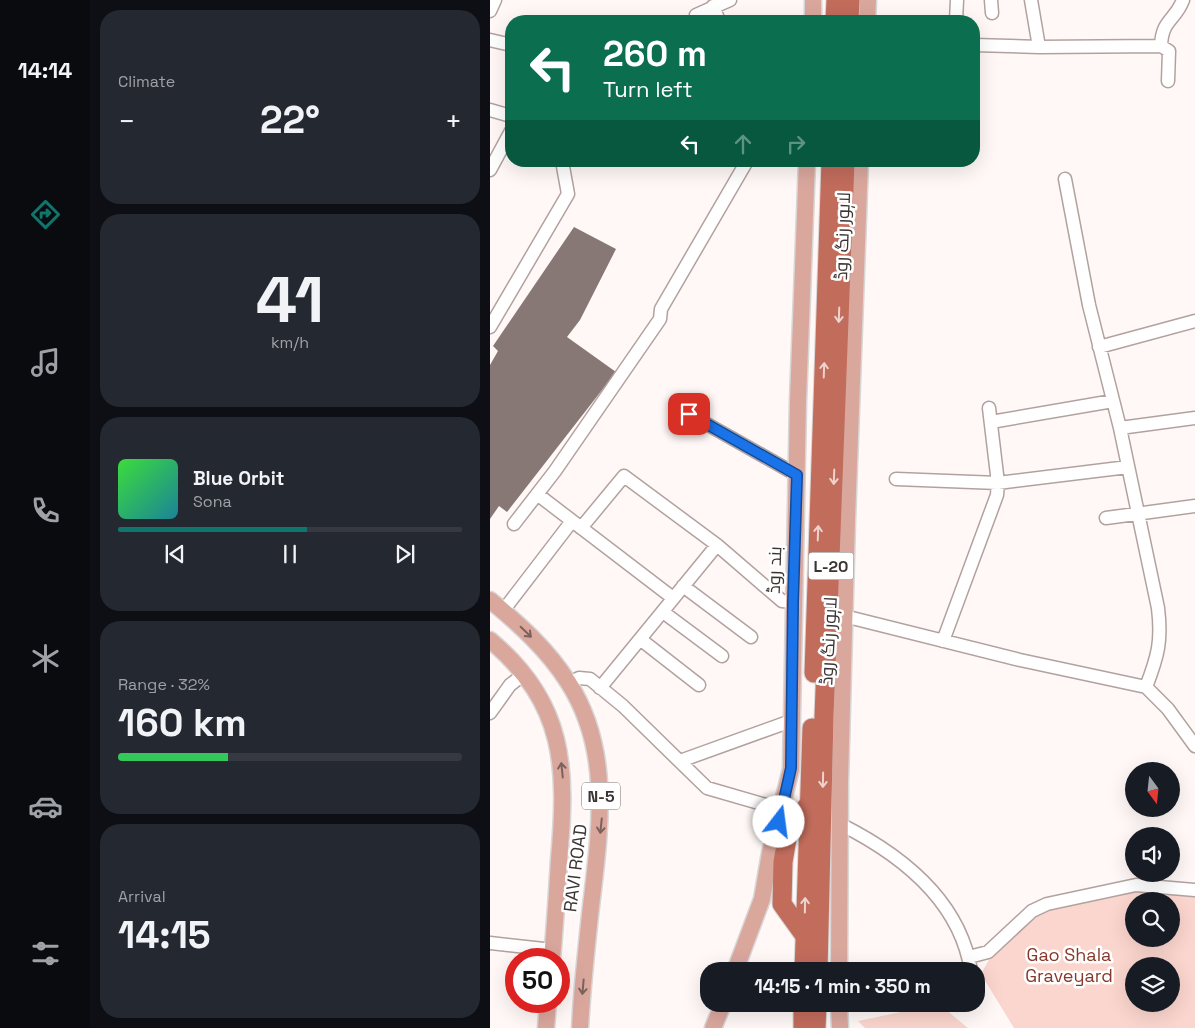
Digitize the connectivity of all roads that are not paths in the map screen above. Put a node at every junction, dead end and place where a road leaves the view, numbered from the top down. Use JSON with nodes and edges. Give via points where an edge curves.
{"nodes":[{"id":1,"x":495,"y":0,"type":"edge"},
{"id":2,"x":730,"y":0,"type":"edge"},
{"id":3,"x":813,"y":0,"type":"edge"},
{"id":4,"x":836,"y":0,"type":"edge"},
{"id":5,"x":850,"y":0,"type":"edge"},
{"id":6,"x":868,"y":0,"type":"edge"},
{"id":7,"x":957,"y":0,"type":"edge"},
{"id":8,"x":1031,"y":0,"type":"edge"},
{"id":9,"x":1183,"y":0,"type":"edge"},
{"id":10,"x":713,"y":6,"type":"junction"},
{"id":11,"x":490,"y":11,"type":"edge"},
{"id":12,"x":696,"y":15,"type":"dead end"},
{"id":13,"x":717,"y":15,"type":"edge"},
{"id":14,"x":813,"y":15,"type":"edge"},
{"id":15,"x":835,"y":15,"type":"edge"},
{"id":16,"x":849,"y":15,"type":"edge"},
{"id":17,"x":867,"y":15,"type":"edge"},
{"id":18,"x":956,"y":15,"type":"edge"},
{"id":19,"x":490,"y":40,"type":"edge"},
{"id":20,"x":505,"y":44,"type":"edge"},
{"id":21,"x":980,"y":45,"type":"edge"},
{"id":22,"x":1162,"y":46,"type":"junction"},
{"id":23,"x":1040,"y":47,"type":"junction"},
{"id":24,"x":1168,"y":81,"type":"dead end"},
{"id":25,"x":490,"y":110,"type":"edge"},
{"id":26,"x":505,"y":114,"type":"edge"},
{"id":27,"x":505,"y":142,"type":"edge"},
{"id":28,"x":563,"y":167,"type":"edge"},
{"id":29,"x":744,"y":167,"type":"edge"},
{"id":30,"x":807,"y":167,"type":"edge"},
{"id":31,"x":830,"y":167,"type":"edge"},
{"id":32,"x":845,"y":167,"type":"edge"},
{"id":33,"x":860,"y":167,"type":"edge"},
{"id":34,"x":490,"y":170,"type":"edge"},
{"id":35,"x":1065,"y":179,"type":"dead end"},
{"id":36,"x":1195,"y":322,"type":"edge"},
{"id":37,"x":490,"y":327,"type":"edge"},
{"id":38,"x":1099,"y":347,"type":"junction"},
{"id":39,"x":1113,"y":401,"type":"junction"},
{"id":40,"x":989,"y":408,"type":"dead end"},
{"id":41,"x":689,"y":414,"type":"dead end"},
{"id":42,"x":1195,"y":418,"type":"edge"},
{"id":43,"x":991,"y":422,"type":"junction"},
{"id":44,"x":1120,"y":428,"type":"junction"},
{"id":45,"x":1128,"y":467,"type":"junction"},
{"id":46,"x":797,"y":475,"type":"junction"},
{"id":47,"x":896,"y":479,"type":"dead end"},
{"id":48,"x":998,"y":483,"type":"junction"},
{"id":49,"x":537,"y":494,"type":"junction"},
{"id":50,"x":1195,"y":506,"type":"edge"},
{"id":51,"x":1138,"y":513,"type":"junction"},
{"id":52,"x":1106,"y":518,"type":"dead end"},
{"id":53,"x":514,"y":524,"type":"dead end"},
{"id":54,"x":577,"y":525,"type":"junction"},
{"id":55,"x":717,"y":545,"type":"junction"},
{"id":56,"x":683,"y":586,"type":"junction"},
{"id":57,"x":673,"y":598,"type":"junction"},
{"id":58,"x":490,"y":600,"type":"edge"},
{"id":59,"x":793,"y":602,"type":"junction"},
{"id":60,"x":503,"y":611,"type":"junction"},
{"id":61,"x":663,"y":612,"type":"junction"},
{"id":62,"x":844,"y":616,"type":"junction"},
{"id":63,"x":751,"y":637,"type":"dead end"},
{"id":64,"x":640,"y":639,"type":"junction"},
{"id":65,"x":490,"y":640,"type":"edge"},
{"id":66,"x":943,"y":640,"type":"junction"},
{"id":67,"x":722,"y":656,"type":"dead end"},
{"id":68,"x":524,"y":674,"type":"junction"},
{"id":69,"x":569,"y":683,"type":"junction"},
{"id":70,"x":699,"y":685,"type":"dead end"},
{"id":71,"x":1146,"y":687,"type":"junction"},
{"id":72,"x":600,"y":688,"type":"junction"},
{"id":73,"x":490,"y":713,"type":"edge"},
{"id":74,"x":790,"y":721,"type":"junction"},
{"id":75,"x":1195,"y":746,"type":"edge"},
{"id":76,"x":680,"y":761,"type":"junction"},
{"id":77,"x":808,"y":805,"type":"junction"},
{"id":78,"x":783,"y":810,"type":"junction"},
{"id":79,"x":840,"y":824,"type":"junction"},
{"id":80,"x":821,"y":874,"type":"junction"},
{"id":81,"x":1195,"y":890,"type":"edge"},
{"id":82,"x":762,"y":899,"type":"junction"},
{"id":83,"x":782,"y":904,"type":"junction"},
{"id":84,"x":834,"y":935,"type":"junction"},
{"id":85,"x":805,"y":936,"type":"junction"},
{"id":86,"x":490,"y":943,"type":"edge"},
{"id":87,"x":518,"y":948,"type":"edge"},
{"id":88,"x":552,"y":948,"type":"edge"},
{"id":89,"x":968,"y":957,"type":"junction"},
{"id":90,"x":739,"y":962,"type":"edge"},
{"id":91,"x":804,"y":962,"type":"edge"},
{"id":92,"x":818,"y":962,"type":"edge"},
{"id":93,"x":830,"y":962,"type":"edge"},
{"id":94,"x":838,"y":962,"type":"edge"},
{"id":95,"x":969,"y":962,"type":"edge"},
{"id":96,"x":720,"y":1012,"type":"edge"},
{"id":97,"x":803,"y":1012,"type":"edge"},
{"id":98,"x":817,"y":1012,"type":"edge"},
{"id":99,"x":834,"y":1012,"type":"edge"},
{"id":100,"x":839,"y":1012,"type":"edge"},
{"id":101,"x":547,"y":1013,"type":"edge"},
{"id":102,"x":546,"y":1028,"type":"edge"},
{"id":103,"x":580,"y":1028,"type":"edge"},
{"id":104,"x":713,"y":1028,"type":"edge"},
{"id":105,"x":803,"y":1028,"type":"edge"},
{"id":106,"x":816,"y":1028,"type":"edge"},
{"id":107,"x":827,"y":1028,"type":"edge"},
{"id":108,"x":840,"y":1028,"type":"edge"}],
"edges":[{"from":1,"to":11,"type":"street"},
{"from":2,"to":10,"type":"street"},
{"from":3,"to":14,"type":"main road"},
{"from":4,"to":15,"type":"highway"},
{"from":5,"to":16,"type":"highway"},
{"from":6,"to":17,"type":"main road"},
{"from":7,"to":18,"type":"street"},
{"from":8,"to":23,"type":"street"},
{"from":9,"to":22,"type":"street","via":[[1164,25]]},
{"from":10,"to":12,"type":"street"},
{"from":10,"to":13,"type":"street"},
{"from":19,"to":20,"type":"street"},
{"from":21,"to":23,"type":"street"},
{"from":22,"to":23,"type":"street"},
{"from":22,"to":24,"type":"street","via":[[1169,51]]},
{"from":25,"to":26,"type":"street"},
{"from":27,"to":34,"type":"street"},
{"from":28,"to":37,"type":"street","via":[[568,194]]},
{"from":29,"to":49,"type":"street","via":[[661,309],[660,320]]},
{"from":30,"to":46,"type":"main road","name":"بند روڈ"},
{"from":77,"to":31,"type":"highway","name":"لاہور رنگ روڈ","number":"L-20","one_way":true},
{"from":32,"to":80,"type":"highway","name":"لاہور رنگ روڈ","number":"L-20","one_way":true},
{"from":33,"to":62,"type":"main road"},
{"from":35,"to":38,"type":"street"},
{"from":36,"to":38,"type":"street"},
{"from":38,"to":39,"type":"street"},
{"from":39,"to":43,"type":"street"},
{"from":39,"to":44,"type":"street"},
{"from":40,"to":43,"type":"street"},
{"from":41,"to":46,"type":"street"},
{"from":42,"to":44,"type":"street"},
{"from":43,"to":48,"type":"street"},
{"from":44,"to":45,"type":"street"},
{"from":45,"to":48,"type":"street"},
{"from":45,"to":51,"type":"street"},
{"from":46,"to":59,"type":"main road","name":"بند روڈ"},
{"from":47,"to":48,"type":"street"},
{"from":48,"to":66,"type":"street","via":[[995,503]]},
{"from":49,"to":53,"type":"street"},
{"from":49,"to":54,"type":"street"},
{"from":50,"to":51,"type":"street"},
{"from":51,"to":52,"type":"street"},
{"from":51,"to":71,"type":"street","via":[[1161,634],[1157,658]]},
{"from":54,"to":55,"type":"street","via":[[624,476]]},
{"from":54,"to":57,"type":"street"},
{"from":54,"to":60,"type":"street"},
{"from":55,"to":56,"type":"street"},
{"from":55,"to":59,"type":"street","via":[[782,602]]},
{"from":56,"to":57,"type":"street"},
{"from":56,"to":63,"type":"street"},
{"from":57,"to":61,"type":"street"},
{"from":58,"to":60,"type":"main road","name":"RAVI ROAD","number":"N-5"},
{"from":59,"to":74,"type":"main road","name":"بند روڈ"},
{"from":60,"to":69,"type":"main road","name":"RAVI ROAD","number":"N-5","one_way":true,"via":[[536,641]]},
{"from":61,"to":64,"type":"street"},
{"from":61,"to":67,"type":"street"},
{"from":62,"to":66,"type":"street"},
{"from":62,"to":79,"type":"main road"},
{"from":64,"to":70,"type":"street"},
{"from":64,"to":72,"type":"street"},
{"from":65,"to":68,"type":"main road","name":"RAVI ROAD","number":"N-5"},
{"from":66,"to":71,"type":"street"},
{"from":68,"to":73,"type":"street","via":[[510,685]]},
{"from":88,"to":68,"type":"main road","name":"RAVI ROAD","number":"N-5","one_way":true,"via":[[563,778],[559,747],[552,726]]},
{"from":69,"to":72,"type":"street","via":[[584,678]]},
{"from":69,"to":103,"type":"main road","name":"RAVI ROAD","number":"N-5","one_way":true,"via":[[593,739],[599,765],[602,819]]},
{"from":71,"to":75,"type":"street","via":[[1168,709]]},
{"from":72,"to":76,"type":"street"},
{"from":74,"to":76,"type":"street"},
{"from":74,"to":78,"type":"main road","name":"بند روڈ","via":[[791,768]]},
{"from":76,"to":78,"type":"street","via":[[707,788]]},
{"from":77,"to":83,"type":"highway","via":[[788,833],[783,862]]},
{"from":85,"to":77,"type":"highway","name":"لاہور رنگ روڈ","number":"L-20","one_way":true},
{"from":78,"to":82,"type":"main road","name":"بند روڈ","via":[[770,853]]},
{"from":79,"to":84,"type":"main road"},
{"from":79,"to":89,"type":"street","via":[[876,842],[916,873],[957,926]]},
{"from":80,"to":84,"type":"highway"},
{"from":80,"to":92,"type":"highway","name":"لاہور رنگ روڈ","number":"L-20"},
{"from":81,"to":89,"type":"street","via":[[1136,885],[1047,904],[1032,912],[988,952]]},
{"from":82,"to":83,"type":"street"},
{"from":82,"to":90,"type":"main road","name":"بند روڈ"},
{"from":83,"to":85,"type":"highway"},
{"from":84,"to":93,"type":"highway"},
{"from":84,"to":94,"type":"main road"},
{"from":85,"to":91,"type":"highway","name":"لاہور رنگ روڈ","number":"L-20"},
{"from":86,"to":87,"type":"street"},
{"from":89,"to":95,"type":"street"},
{"from":96,"to":104,"type":"main road"},
{"from":97,"to":105,"type":"highway"},
{"from":98,"to":106,"type":"highway"},
{"from":99,"to":107,"type":"highway"},
{"from":100,"to":108,"type":"main road"},
{"from":101,"to":102,"type":"main road"}]}
